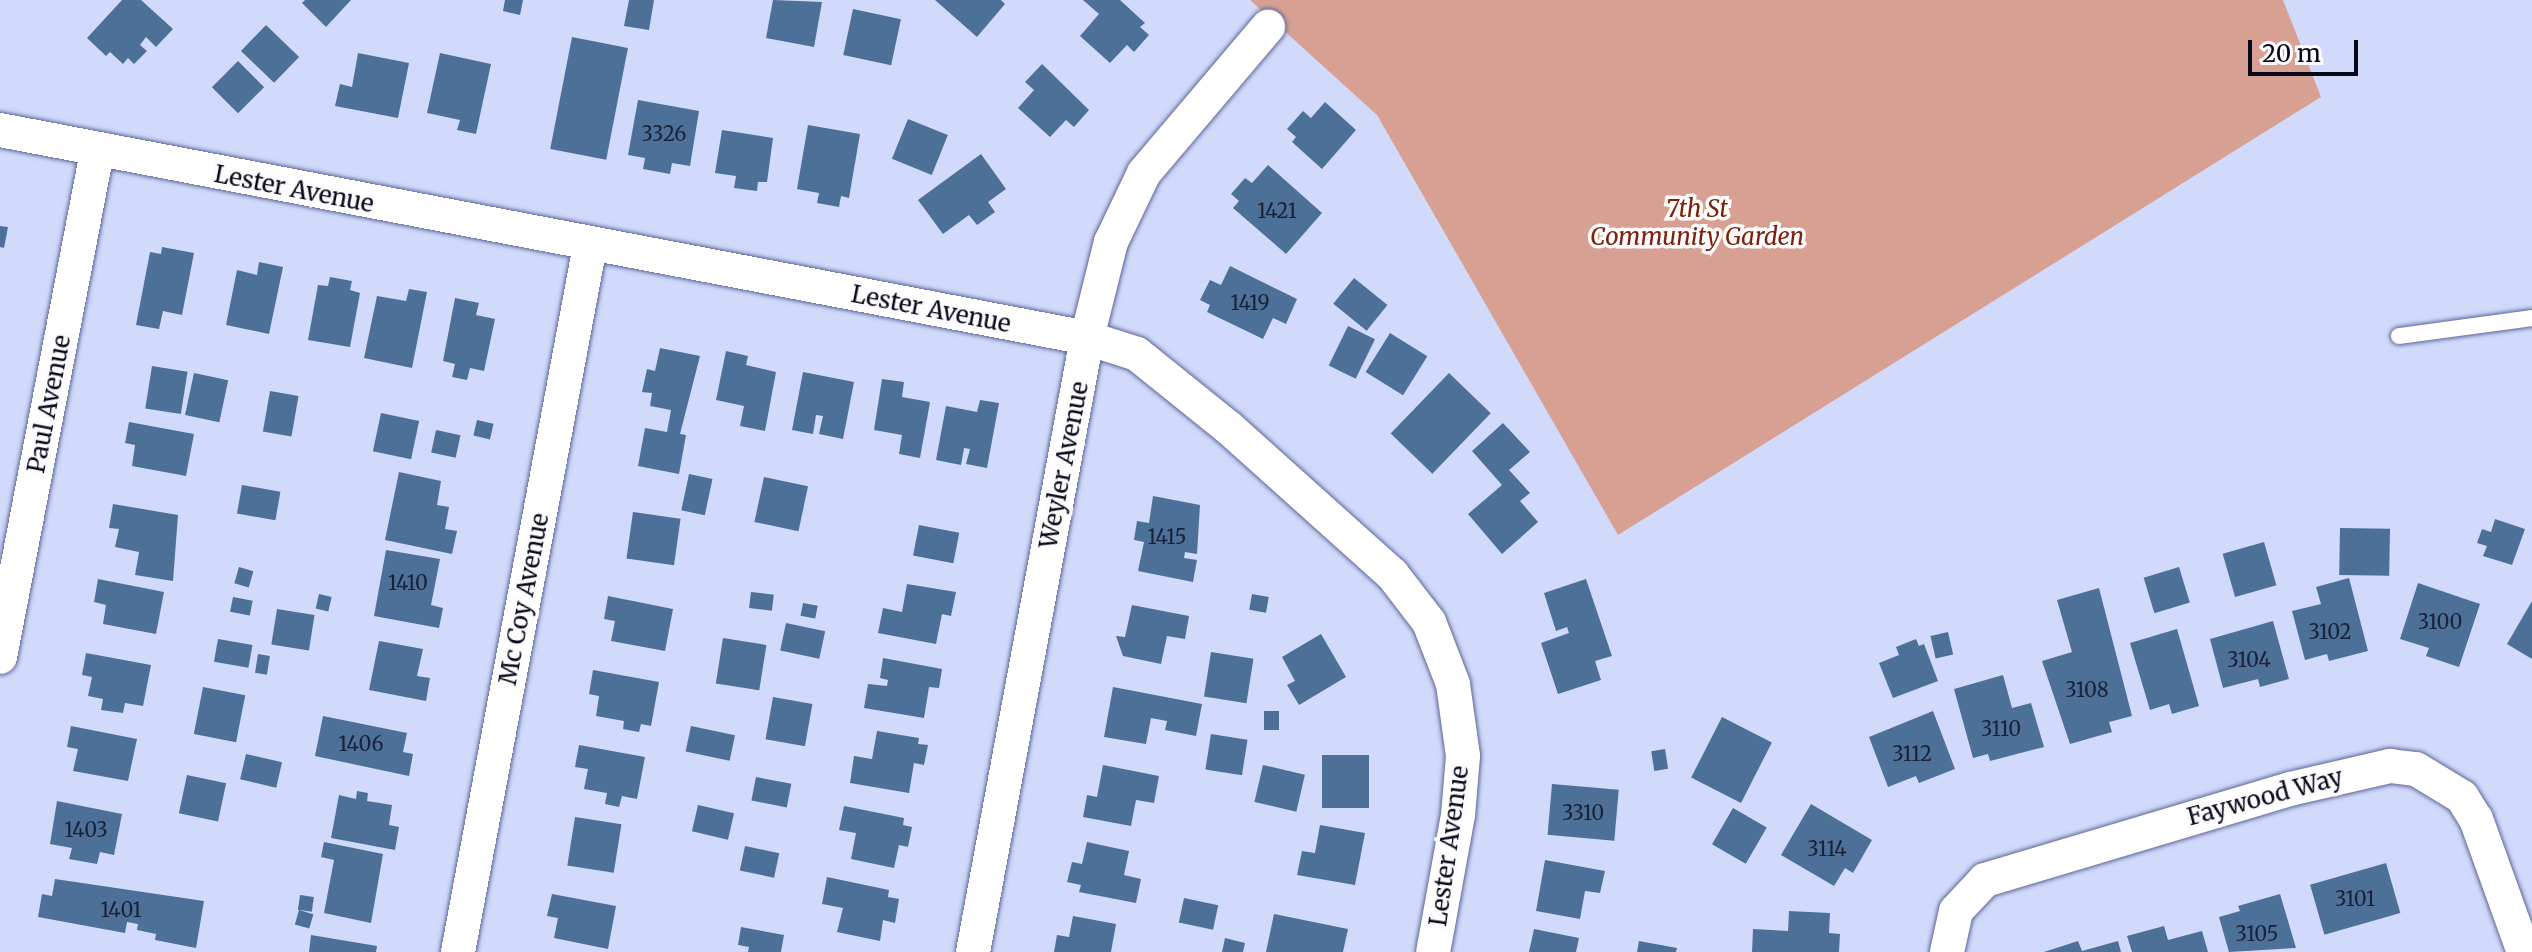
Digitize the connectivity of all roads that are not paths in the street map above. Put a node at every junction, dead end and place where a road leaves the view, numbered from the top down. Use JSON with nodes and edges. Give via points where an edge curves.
{"nodes":[{"id":1,"x":1268,"y":27,"type":"dead end"},
{"id":2,"x":0,"y":130,"type":"edge"},
{"id":3,"x":97,"y":152,"type":"junction"},
{"id":4,"x":590,"y":245,"type":"junction"},
{"id":5,"x":2532,"y":318,"type":"edge"},
{"id":6,"x":2399,"y":336,"type":"dead end"},
{"id":7,"x":1087,"y":338,"type":"junction"},
{"id":8,"x":0,"y":657,"type":"edge"},
{"id":9,"x":458,"y":952,"type":"edge"},
{"id":10,"x":973,"y":952,"type":"edge"},
{"id":11,"x":1433,"y":952,"type":"edge"},
{"id":12,"x":1947,"y":952,"type":"edge"},
{"id":13,"x":2524,"y":952,"type":"edge"}],
"edges":[{"from":1,"to":7,"type":"street","name":"Weyler Avenue","via":[[1144,173],[1111,242]]},
{"from":2,"to":3,"type":"street","name":"Lester Avenue"},
{"from":3,"to":4,"type":"street","name":"Lester Avenue"},
{"from":3,"to":8,"type":"street","name":"Paul Avenue"},
{"from":4,"to":7,"type":"street","name":"Lester Avenue"},
{"from":4,"to":9,"type":"street","name":"Mc Coy Avenue"},
{"from":5,"to":6,"type":"lane"},
{"from":7,"to":10,"type":"street","name":"Weyler Avenue"},
{"from":7,"to":11,"type":"street","name":"Lester Avenue","via":[[1117,345],[1156,366],[1392,574],[1429,622],[1453,684],[1463,756]]},
{"from":12,"to":13,"type":"street","name":"Faywood Way","via":[[1956,911],[1985,880],[2290,789],[2390,766],[2416,769],[2462,797],[2476,819]]}]}
